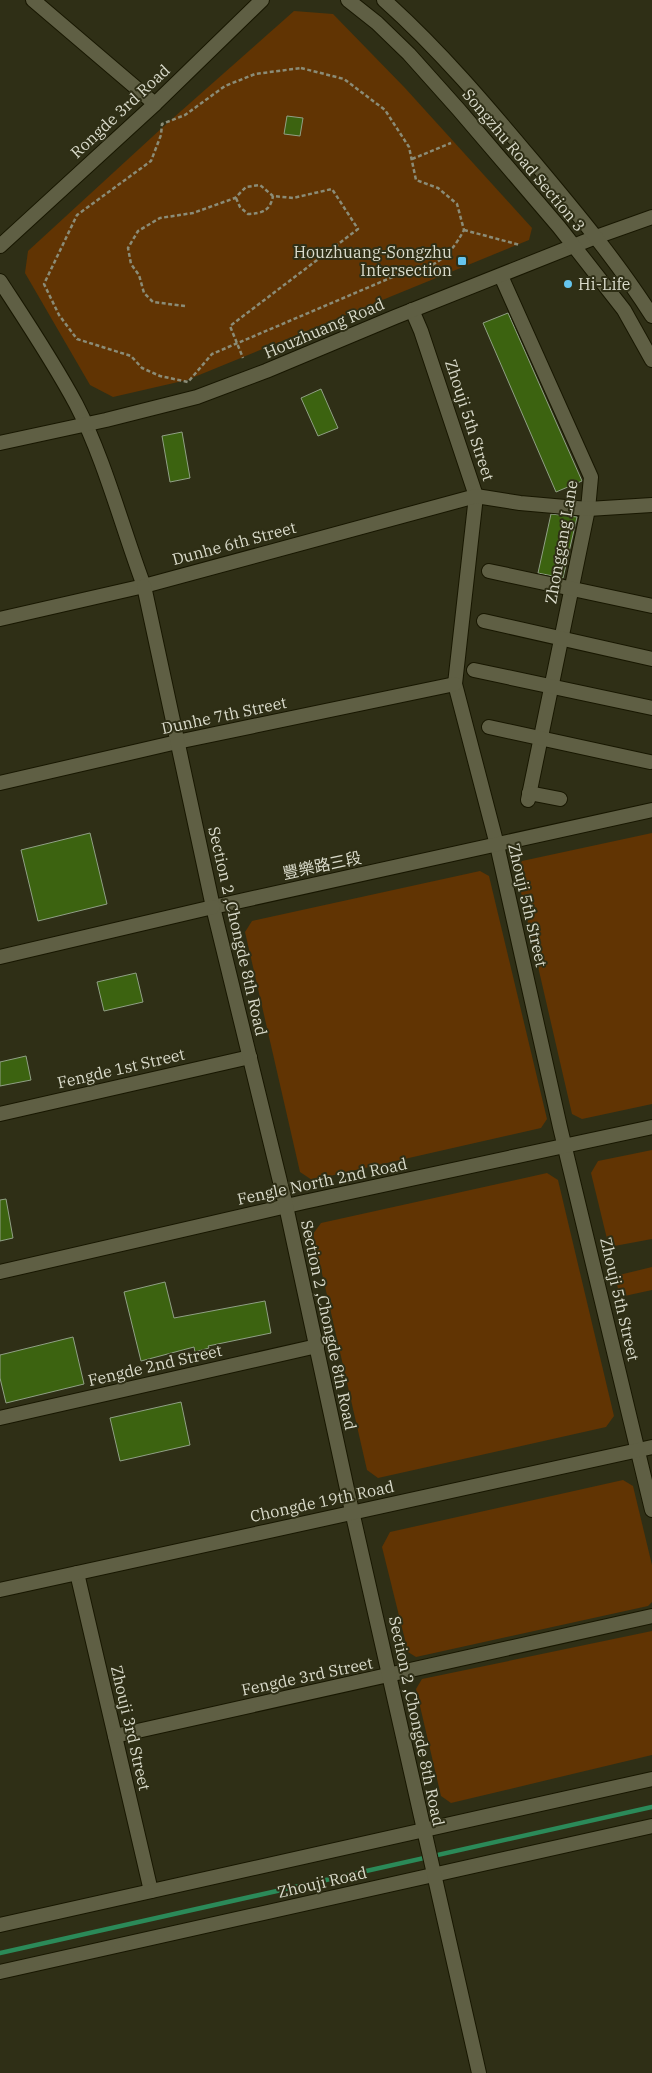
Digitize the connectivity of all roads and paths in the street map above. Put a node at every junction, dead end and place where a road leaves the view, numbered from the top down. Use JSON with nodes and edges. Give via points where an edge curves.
{"nodes":[{"id":1,"x":33,"y":0,"type":"edge"},
{"id":2,"x":262,"y":0,"type":"edge"},
{"id":3,"x":348,"y":0,"type":"edge"},
{"id":4,"x":384,"y":0,"type":"edge"},
{"id":5,"x":155,"y":104,"type":"junction"},
{"id":6,"x":451,"y":143,"type":"dead end"},
{"id":7,"x":412,"y":159,"type":"junction"},
{"id":8,"x":273,"y":196,"type":"junction"},
{"id":9,"x":235,"y":198,"type":"junction"},
{"id":10,"x":652,"y":217,"type":"edge"},
{"id":11,"x":464,"y":230,"type":"junction"},
{"id":12,"x":596,"y":237,"type":"junction"},
{"id":13,"x":520,"y":245,"type":"dead end"},
{"id":14,"x":0,"y":246,"type":"edge"},
{"id":15,"x":575,"y":246,"type":"junction"},
{"id":16,"x":501,"y":276,"type":"junction"},
{"id":17,"x":0,"y":281,"type":"edge"},
{"id":18,"x":184,"y":306,"type":"dead end"},
{"id":19,"x":412,"y":310,"type":"junction"},
{"id":20,"x":652,"y":316,"type":"edge"},
{"id":21,"x":237,"y":344,"type":"junction"},
{"id":22,"x":243,"y":358,"type":"dead end"},
{"id":23,"x":652,"y":360,"type":"edge"},
{"id":24,"x":84,"y":424,"type":"junction"},
{"id":25,"x":0,"y":442,"type":"edge"},
{"id":26,"x":476,"y":496,"type":"junction"},
{"id":27,"x":652,"y":505,"type":"edge"},
{"id":28,"x":588,"y":509,"type":"junction"},
{"id":29,"x":489,"y":571,"type":"dead end"},
{"id":30,"x":144,"y":586,"type":"junction"},
{"id":31,"x":572,"y":589,"type":"junction"},
{"id":32,"x":652,"y":606,"type":"edge"},
{"id":33,"x":0,"y":618,"type":"edge"},
{"id":34,"x":484,"y":621,"type":"dead end"},
{"id":35,"x":561,"y":638,"type":"junction"},
{"id":36,"x":652,"y":659,"type":"edge"},
{"id":37,"x":474,"y":670,"type":"dead end"},
{"id":38,"x":455,"y":684,"type":"junction"},
{"id":39,"x":551,"y":687,"type":"junction"},
{"id":40,"x":652,"y":708,"type":"edge"},
{"id":41,"x":489,"y":727,"type":"dead end"},
{"id":42,"x":541,"y":738,"type":"junction"},
{"id":43,"x":177,"y":742,"type":"junction"},
{"id":44,"x":650,"y":762,"type":"dead end"},
{"id":45,"x":0,"y":783,"type":"edge"},
{"id":46,"x":560,"y":799,"type":"dead end"},
{"id":47,"x":652,"y":810,"type":"edge"},
{"id":48,"x":497,"y":845,"type":"junction"},
{"id":49,"x":213,"y":907,"type":"junction"},
{"id":50,"x":0,"y":957,"type":"edge"},
{"id":51,"x":250,"y":1057,"type":"junction"},
{"id":52,"x":0,"y":1114,"type":"edge"},
{"id":53,"x":652,"y":1127,"type":"edge"},
{"id":54,"x":566,"y":1146,"type":"junction"},
{"id":55,"x":286,"y":1206,"type":"junction"},
{"id":56,"x":0,"y":1272,"type":"edge"},
{"id":57,"x":317,"y":1346,"type":"junction"},
{"id":58,"x":0,"y":1418,"type":"edge"},
{"id":59,"x":652,"y":1447,"type":"edge"},
{"id":60,"x":638,"y":1450,"type":"junction"},
{"id":61,"x":652,"y":1510,"type":"edge"},
{"id":62,"x":353,"y":1513,"type":"junction"},
{"id":63,"x":77,"y":1573,"type":"junction"},
{"id":64,"x":0,"y":1590,"type":"edge"},
{"id":65,"x":652,"y":1616,"type":"edge"},
{"id":66,"x":390,"y":1676,"type":"junction"},
{"id":67,"x":115,"y":1736,"type":"junction"},
{"id":68,"x":652,"y":1779,"type":"edge"},
{"id":69,"x":652,"y":1826,"type":"edge"},
{"id":70,"x":423,"y":1829,"type":"junction"},
{"id":71,"x":431,"y":1863,"type":"junction"},
{"id":72,"x":151,"y":1891,"type":"junction"},
{"id":73,"x":0,"y":1925,"type":"edge"},
{"id":74,"x":0,"y":1972,"type":"edge"},
{"id":75,"x":479,"y":2073,"type":"edge"}],
"edges":[{"from":1,"to":5,"type":"street"},
{"from":2,"to":5,"type":"street","name":"Rongde 3rd Road"},
{"from":3,"to":15,"type":"street","name":"Songzhu Road Section 3","via":[[409,54]]},
{"from":4,"to":12,"type":"street","name":"Songzhu Road Section 3","via":[[456,71]]},
{"from":5,"to":14,"type":"street","name":"Rongde 3rd Road"},
{"from":6,"to":7,"type":"path"},
{"from":7,"to":11,"type":"path","via":[[416,180],[438,188],[457,204]]},
{"from":7,"to":21,"type":"path","via":[[409,147],[385,110],[344,80],[301,68],[255,74],[225,86],[186,115],[162,124],[151,161],[77,214],[44,284],[59,315],[77,339],[131,356],[142,368],[160,376],[188,382],[212,354]]},
{"from":8,"to":9,"type":"path","via":[[260,185],[246,187]]},
{"from":8,"to":9,"type":"path","via":[[271,206],[262,213],[248,214]]},
{"from":8,"to":21,"type":"path","via":[[293,198],[332,189],[358,229],[230,326]]},
{"from":9,"to":18,"type":"path","via":[[193,213],[160,218],[138,231],[128,248],[131,264],[139,275],[144,293],[153,302]]},
{"from":10,"to":12,"type":"street","name":"Houzhuang Road"},
{"from":11,"to":13,"type":"path"},
{"from":11,"to":21,"type":"path","via":[[455,247],[440,262],[419,271],[402,273]]},
{"from":12,"to":15,"type":"street","name":"Houzhuang Road"},
{"from":12,"to":20,"type":"street","name":"Songzhu Road Section 3"},
{"from":15,"to":16,"type":"street","name":"Houzhuang Road"},
{"from":15,"to":23,"type":"street","name":"Songzhu Road Section 3","via":[[624,310]]},
{"from":16,"to":19,"type":"street","name":"Houzhuang Road"},
{"from":16,"to":28,"type":"street","name":"Zhonggang Lane","via":[[591,477]]},
{"from":17,"to":24,"type":"street","name":"Section 2 ,Chongde 8th Road","via":[[42,346]]},
{"from":19,"to":24,"type":"street","name":"Houzhuang Road","via":[[197,397]]},
{"from":19,"to":26,"type":"street","name":"Zhouji 5th Street"},
{"from":21,"to":22,"type":"path"},
{"from":24,"to":25,"type":"street","name":"Houzhuang Road"},
{"from":24,"to":30,"type":"street","name":"Section 2 ,Chongde 8th Road"},
{"from":26,"to":28,"type":"street"},
{"from":26,"to":30,"type":"street","name":"Dunhe 6th Street"},
{"from":26,"to":38,"type":"street","name":"Zhouji 5th Street"},
{"from":27,"to":28,"type":"street"},
{"from":28,"to":31,"type":"street","name":"Zhonggang Lane"},
{"from":29,"to":31,"type":"street"},
{"from":30,"to":33,"type":"street","name":"Dunhe 6th Street"},
{"from":30,"to":43,"type":"street","name":"Section 2 ,Chongde 8th Road"},
{"from":31,"to":32,"type":"street"},
{"from":31,"to":35,"type":"street","name":"Zhonggang Lane"},
{"from":34,"to":35,"type":"street"},
{"from":35,"to":36,"type":"street"},
{"from":35,"to":39,"type":"street","name":"Zhonggang Lane"},
{"from":37,"to":39,"type":"street"},
{"from":38,"to":43,"type":"street","name":"Dunhe 7th Street"},
{"from":38,"to":48,"type":"street","name":"Zhouji 5th Street"},
{"from":39,"to":40,"type":"street"},
{"from":39,"to":42,"type":"street","name":"Zhonggang Lane"},
{"from":41,"to":42,"type":"street"},
{"from":42,"to":44,"type":"street"},
{"from":42,"to":46,"type":"street","name":"Zhonggang Lane","via":[[529,797]]},
{"from":43,"to":45,"type":"street","name":"Dunhe 7th Street"},
{"from":43,"to":49,"type":"street","name":"Section 2 ,Chongde 8th Road"},
{"from":47,"to":48,"type":"street","name":"豐樂路三段"},
{"from":48,"to":49,"type":"street","name":"豐樂路三段"},
{"from":48,"to":54,"type":"street","name":"Zhouji 5th Street"},
{"from":49,"to":50,"type":"street","name":"豐樂路三段"},
{"from":49,"to":51,"type":"street","name":"Section 2 ,Chongde 8th Road"},
{"from":51,"to":52,"type":"street","name":"Fengde 1st Street"},
{"from":51,"to":55,"type":"street","name":"Section 2 ,Chongde 8th Road"},
{"from":53,"to":54,"type":"street","name":"Fengle North 2nd Road"},
{"from":54,"to":55,"type":"street","name":"Fengle North 2nd Road"},
{"from":54,"to":60,"type":"street","name":"Zhouji 5th Street"},
{"from":55,"to":56,"type":"street","name":"Fengle North 2nd Road"},
{"from":55,"to":57,"type":"street","name":"Section 2 ,Chongde 8th Road"},
{"from":57,"to":58,"type":"street","name":"Fengde 2nd Street"},
{"from":57,"to":62,"type":"street","name":"Section 2 ,Chongde 8th Road"},
{"from":59,"to":60,"type":"street","name":"Chongde 19th Road"},
{"from":60,"to":61,"type":"street","name":"Zhouji 5th Street"},
{"from":60,"to":62,"type":"street","name":"Chongde 19th Road"},
{"from":62,"to":63,"type":"street","name":"Chongde 19th Road"},
{"from":62,"to":66,"type":"street","name":"Section 2 ,Chongde 8th Road"},
{"from":63,"to":64,"type":"street","name":"Chongde 19th Road"},
{"from":63,"to":67,"type":"street","name":"Zhouji 3rd Street"},
{"from":65,"to":66,"type":"street","name":"Fengde 3rd Street"},
{"from":66,"to":67,"type":"street","name":"Fengde 3rd Street"},
{"from":66,"to":70,"type":"street","name":"Section 2 ,Chongde 8th Road"},
{"from":67,"to":72,"type":"street","name":"Zhouji 3rd Street"},
{"from":68,"to":70,"type":"street","name":"Zhouji Road"},
{"from":69,"to":71,"type":"street","name":"Zhouji Road"},
{"from":70,"to":71,"type":"street","name":"Section 2 ,Chongde 8th Road"},
{"from":70,"to":72,"type":"street","name":"Zhouji Road"},
{"from":71,"to":74,"type":"street","name":"Zhouji Road"},
{"from":71,"to":75,"type":"street","name":"Section 2 ,Chongde 8th Road"},
{"from":72,"to":73,"type":"street","name":"Zhouji Road"}]}
